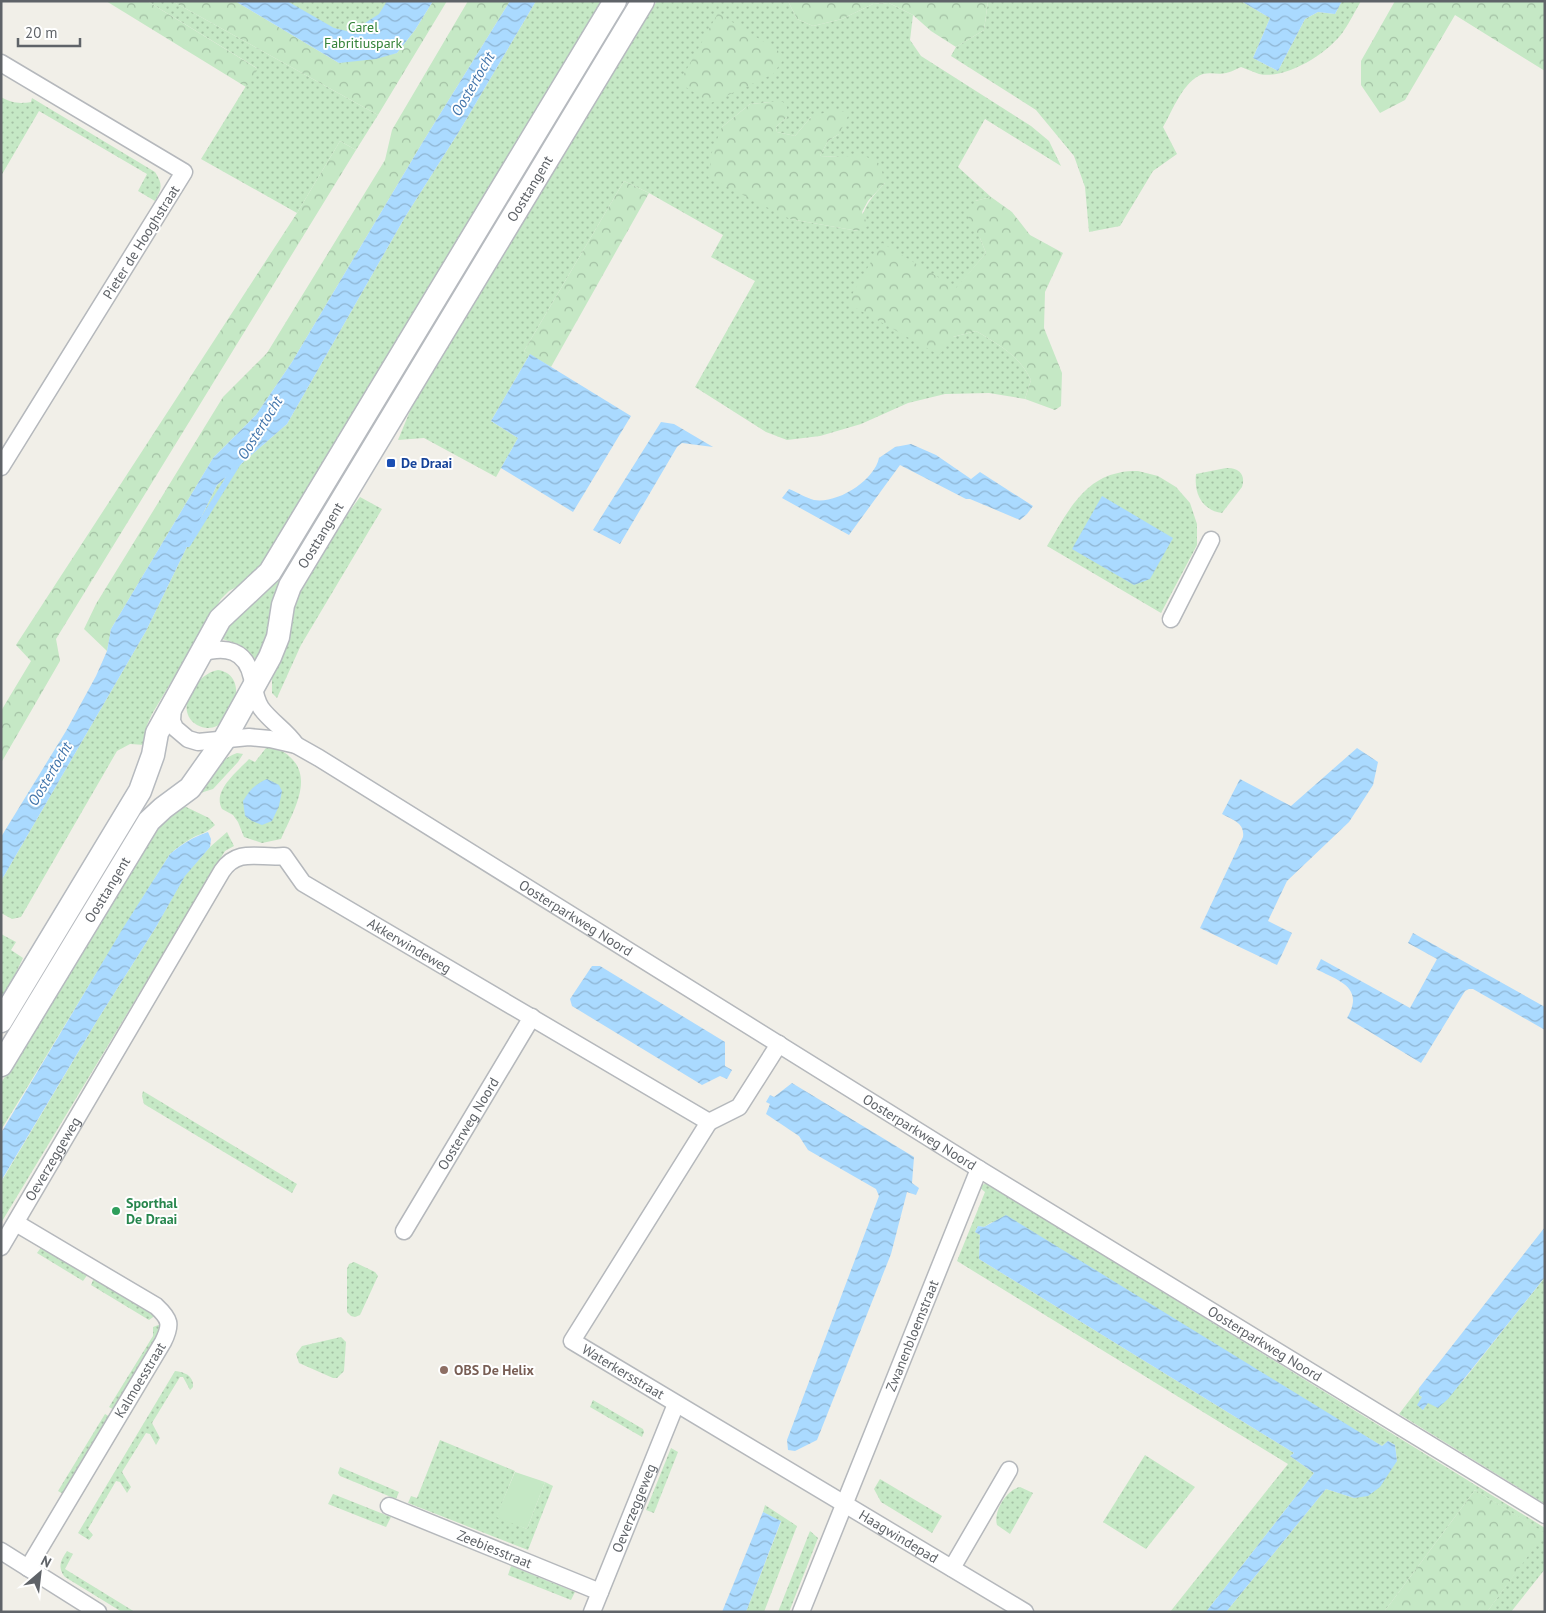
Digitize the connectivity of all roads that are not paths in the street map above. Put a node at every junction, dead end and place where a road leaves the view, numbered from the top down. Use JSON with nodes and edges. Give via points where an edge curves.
{"nodes":[{"id":1,"x":615,"y":1,"type":"edge"},
{"id":2,"x":643,"y":1,"type":"edge"},
{"id":3,"x":1,"y":63,"type":"edge"},
{"id":4,"x":1,"y":467,"type":"edge"},
{"id":5,"x":1211,"y":540,"type":"dead end"},
{"id":6,"x":1171,"y":619,"type":"dead end"},
{"id":7,"x":201,"y":652,"type":"junction"},
{"id":8,"x":254,"y":688,"type":"junction"},
{"id":9,"x":174,"y":700,"type":"junction"},
{"id":10,"x":224,"y":740,"type":"junction"},
{"id":11,"x":296,"y":745,"type":"junction"},
{"id":12,"x":532,"y":1017,"type":"junction"},
{"id":13,"x":1,"y":1020,"type":"edge"},
{"id":14,"x":778,"y":1044,"type":"junction"},
{"id":15,"x":1,"y":1065,"type":"edge"},
{"id":16,"x":106,"y":1071,"type":"joint"},
{"id":17,"x":709,"y":1122,"type":"junction"},
{"id":18,"x":979,"y":1169,"type":"junction"},
{"id":19,"x":16,"y":1224,"type":"junction"},
{"id":20,"x":404,"y":1231,"type":"dead end"},
{"id":21,"x":1,"y":1247,"type":"edge"},
{"id":22,"x":676,"y":1404,"type":"junction"},
{"id":23,"x":1009,"y":1470,"type":"dead end"},
{"id":24,"x":844,"y":1503,"type":"junction"},
{"id":25,"x":389,"y":1506,"type":"dead end"},
{"id":26,"x":1545,"y":1515,"type":"edge"},
{"id":27,"x":1,"y":1551,"type":"edge"},
{"id":28,"x":28,"y":1568,"type":"junction"},
{"id":29,"x":952,"y":1568,"type":"junction"},
{"id":30,"x":600,"y":1592,"type":"junction"},
{"id":31,"x":98,"y":1612,"type":"edge"},
{"id":32,"x":592,"y":1612,"type":"edge"},
{"id":33,"x":801,"y":1612,"type":"edge"},
{"id":34,"x":1025,"y":1612,"type":"edge"}],
"edges":[{"from":1,"to":7,"type":"main road","name":"Oosttangent","via":[[270,572],[220,619]]},
{"from":2,"to":8,"type":"main road","name":"Oosttangent","via":[[290,586],[278,637]]},
{"from":3,"to":4,"type":"street","name":"Pieter de Hooghstraat","via":[[184,172]]},
{"from":5,"to":6,"type":"street"},
{"from":7,"to":8,"type":"street","name":"Oosterparkweg Noord","via":[[226,649],[241,656],[249,667]]},
{"from":7,"to":9,"type":"main road","name":"Oosttangent"},
{"from":8,"to":10,"type":"main road","name":"Oosttangent"},
{"from":8,"to":11,"type":"street","name":"Oosterparkweg Noord","via":[[260,706]]},
{"from":9,"to":10,"type":"street","name":"Oosterparkweg Noord","via":[[172,721],[181,734],[198,742]]},
{"from":9,"to":13,"type":"main road","name":"Oosttangent","via":[[156,733],[140,791]]},
{"from":10,"to":11,"type":"street","name":"Oosterparkweg Noord","via":[[249,737]]},
{"from":10,"to":15,"type":"main road","name":"Oosttangent","via":[[190,788],[149,821]]},
{"from":11,"to":14,"type":"street","name":"Oosterparkweg Noord"},
{"from":12,"to":16,"type":"street","name":"Akkerwindeweg","via":[[303,883],[284,856],[270,858],[256,854],[231,861],[222,871]]},
{"from":12,"to":17,"type":"street","name":"Akkerwindeweg"},
{"from":12,"to":20,"type":"street","name":"Oosterweg Noord"},
{"from":14,"to":17,"type":"street","via":[[739,1107]]},
{"from":14,"to":18,"type":"street","name":"Oosterparkweg Noord"},
{"from":16,"to":19,"type":"street","name":"Oeverzeggeweg"},
{"from":17,"to":22,"type":"street","name":"Waterkersstraat","via":[[572,1341]]},
{"from":18,"to":24,"type":"street","name":"Zwanenbloemstraat"},
{"from":18,"to":26,"type":"street","name":"Oosterparkweg Noord"},
{"from":19,"to":21,"type":"street","name":"Oeverzeggeweg"},
{"from":19,"to":28,"type":"street","name":"Kalmoesstraat","via":[[156,1306],[169,1322],[168,1332]]},
{"from":22,"to":24,"type":"street","name":"Waterkersstraat"},
{"from":22,"to":30,"type":"street","name":"Oeverzeggeweg"},
{"from":23,"to":29,"type":"street"},
{"from":24,"to":29,"type":"street","name":"Haagwindepad"},
{"from":24,"to":33,"type":"street","name":"Zwanenbloemstraat"},
{"from":25,"to":30,"type":"street","name":"Zeebiesstraat"},
{"from":27,"to":28,"type":"street"},
{"from":28,"to":31,"type":"street"},
{"from":29,"to":34,"type":"street","name":"Haagwindepad"},
{"from":30,"to":32,"type":"street","name":"Oeverzeggeweg"}]}
